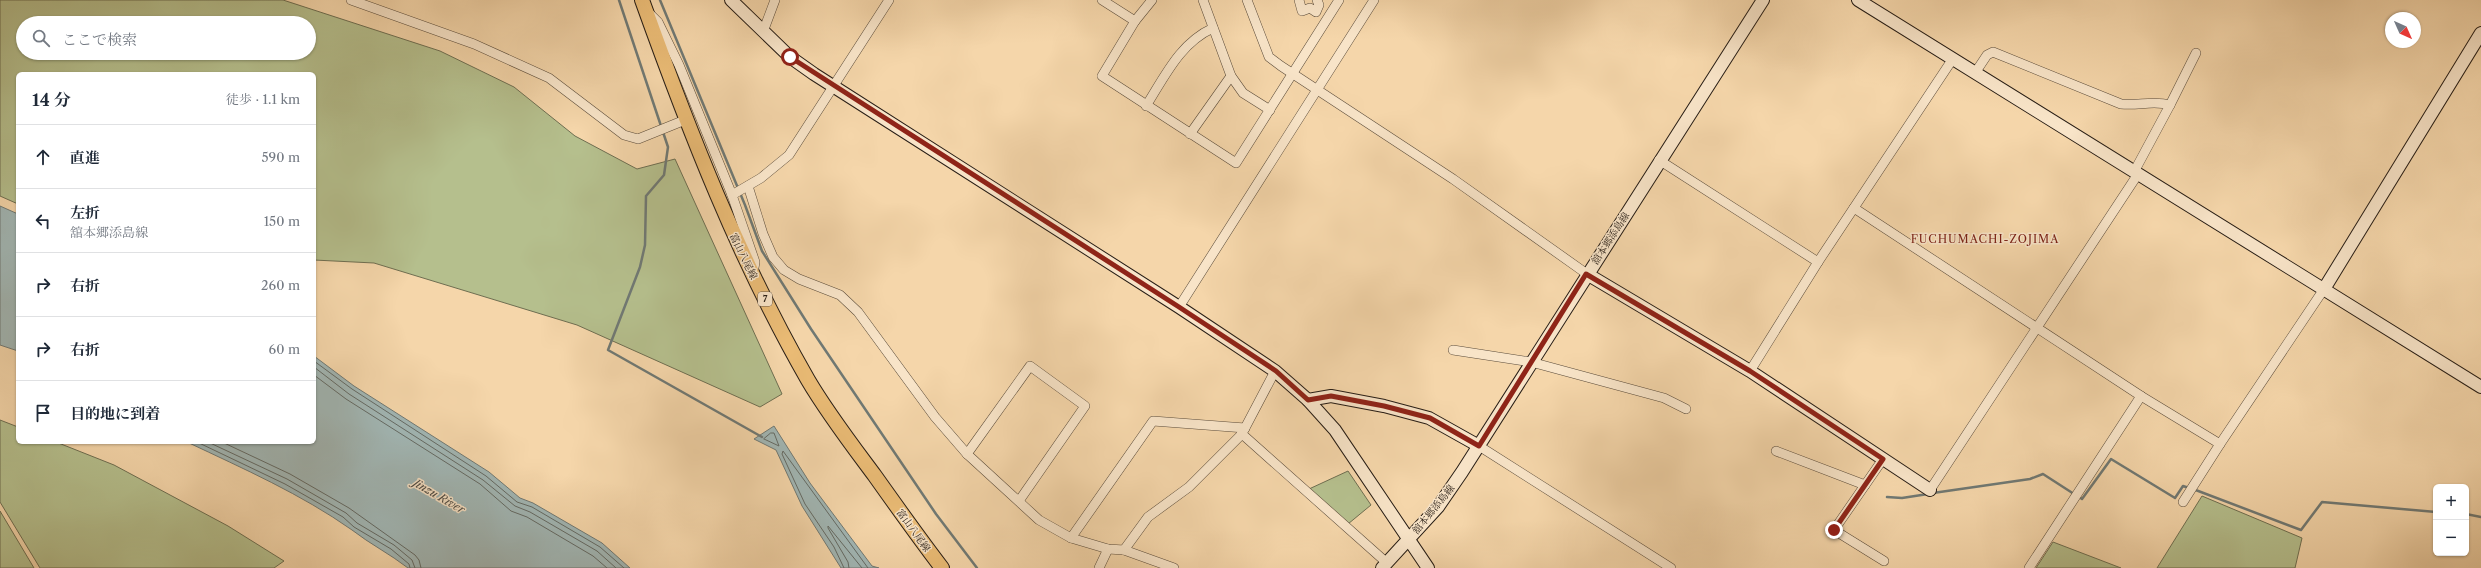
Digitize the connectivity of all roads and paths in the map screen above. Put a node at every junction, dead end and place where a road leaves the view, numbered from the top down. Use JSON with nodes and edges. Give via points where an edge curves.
{"nodes":[{"id":1,"x":351,"y":0,"type":"edge"},
{"id":2,"x":731,"y":0,"type":"edge"},
{"id":3,"x":775,"y":0,"type":"edge"},
{"id":4,"x":889,"y":0,"type":"edge"},
{"id":5,"x":1102,"y":0,"type":"edge"},
{"id":6,"x":1152,"y":0,"type":"edge"},
{"id":7,"x":1203,"y":0,"type":"edge"},
{"id":8,"x":1247,"y":0,"type":"edge"},
{"id":9,"x":1299,"y":0,"type":"edge"},
{"id":10,"x":1317,"y":0,"type":"edge"},
{"id":11,"x":1340,"y":0,"type":"edge"},
{"id":12,"x":1374,"y":0,"type":"edge"},
{"id":13,"x":1763,"y":0,"type":"edge"},
{"id":14,"x":1858,"y":0,"type":"edge"},
{"id":15,"x":644,"y":6,"type":"edge"},
{"id":16,"x":1316,"y":12,"type":"junction"},
{"id":17,"x":1327,"y":18,"type":"junction"},
{"id":18,"x":1134,"y":21,"type":"junction"},
{"id":19,"x":1213,"y":28,"type":"junction"},
{"id":20,"x":763,"y":32,"type":"junction"},
{"id":21,"x":2480,"y":36,"type":"edge"},
{"id":22,"x":2196,"y":53,"type":"dead end"},
{"id":23,"x":1952,"y":60,"type":"junction"},
{"id":24,"x":1975,"y":73,"type":"junction"},
{"id":25,"x":1293,"y":74,"type":"junction"},
{"id":26,"x":1231,"y":76,"type":"junction"},
{"id":27,"x":834,"y":86,"type":"junction"},
{"id":28,"x":1317,"y":90,"type":"junction"},
{"id":29,"x":2170,"y":105,"type":"junction"},
{"id":30,"x":1146,"y":106,"type":"junction"},
{"id":31,"x":1270,"y":110,"type":"junction"},
{"id":32,"x":685,"y":120,"type":"junction"},
{"id":33,"x":1190,"y":134,"type":"junction"},
{"id":34,"x":1659,"y":160,"type":"junction"},
{"id":35,"x":2136,"y":173,"type":"junction"},
{"id":36,"x":740,"y":190,"type":"junction"},
{"id":37,"x":1854,"y":208,"type":"junction"},
{"id":38,"x":1818,"y":262,"type":"junction"},
{"id":39,"x":1586,"y":274,"type":"junction"},
{"id":40,"x":753,"y":275,"type":"junction"},
{"id":41,"x":2324,"y":289,"type":"junction"},
{"id":42,"x":1179,"y":307,"type":"junction"},
{"id":43,"x":2035,"y":328,"type":"junction"},
{"id":44,"x":1453,"y":350,"type":"dead end"},
{"id":45,"x":1532,"y":362,"type":"junction"},
{"id":46,"x":1276,"y":371,"type":"junction"},
{"id":47,"x":1750,"y":371,"type":"junction"},
{"id":48,"x":2481,"y":387,"type":"edge"},
{"id":49,"x":2141,"y":396,"type":"junction"},
{"id":50,"x":1308,"y":400,"type":"junction"},
{"id":51,"x":1686,"y":410,"type":"dead end"},
{"id":52,"x":1243,"y":431,"type":"junction"},
{"id":53,"x":2220,"y":444,"type":"junction"},
{"id":54,"x":1479,"y":446,"type":"junction"},
{"id":55,"x":1776,"y":451,"type":"dead end"},
{"id":56,"x":967,"y":454,"type":"junction"},
{"id":57,"x":1883,"y":459,"type":"junction"},
{"id":58,"x":1865,"y":485,"type":"junction"},
{"id":59,"x":1930,"y":490,"type":"joint"},
{"id":60,"x":1019,"y":501,"type":"junction"},
{"id":61,"x":2183,"y":502,"type":"dead end"},
{"id":62,"x":1071,"y":538,"type":"junction"},
{"id":63,"x":1408,"y":540,"type":"junction"},
{"id":64,"x":1108,"y":549,"type":"junction"},
{"id":65,"x":1124,"y":550,"type":"junction"},
{"id":66,"x":1884,"y":561,"type":"dead end"},
{"id":67,"x":1384,"y":565,"type":"edge"},
{"id":68,"x":942,"y":568,"type":"edge"},
{"id":69,"x":1099,"y":568,"type":"edge"},
{"id":70,"x":1174,"y":568,"type":"edge"},
{"id":71,"x":1428,"y":568,"type":"edge"},
{"id":72,"x":1671,"y":568,"type":"edge"},
{"id":73,"x":2029,"y":568,"type":"edge"}],
"edges":[{"from":1,"to":32,"type":"street","via":[[474,44],[549,78],[624,135],[638,140]]},
{"from":2,"to":20,"type":"street"},
{"from":3,"to":20,"type":"street"},
{"from":4,"to":27,"type":"street"},
{"from":5,"to":18,"type":"street"},
{"from":6,"to":18,"type":"street"},
{"from":7,"to":19,"type":"street"},
{"from":8,"to":25,"type":"street","via":[[1270,57]]},
{"from":9,"to":16,"type":"street","via":[[1302,10],[1310,8]]},
{"from":10,"to":16,"type":"street","via":[[1319,6]]},
{"from":11,"to":17,"type":"street"},
{"from":12,"to":28,"type":"street"},
{"from":13,"to":34,"type":"street","name":"舘本郷添島線"},
{"from":14,"to":23,"type":"street"},
{"from":15,"to":32,"type":"main road","name":"富山八尾線","number":"7"},
{"from":15,"to":36,"type":"street","via":[[658,22]]},
{"from":16,"to":17,"type":"street"},
{"from":17,"to":25,"type":"street"},
{"from":18,"to":30,"type":"street","via":[[1102,76]]},
{"from":19,"to":26,"type":"street"},
{"from":19,"to":30,"type":"street","via":[[1200,34],[1181,52]]},
{"from":20,"to":27,"type":"street","via":[[790,57]]},
{"from":21,"to":41,"type":"street"},
{"from":22,"to":29,"type":"street"},
{"from":23,"to":24,"type":"street"},
{"from":23,"to":37,"type":"street"},
{"from":24,"to":29,"type":"street","via":[[1987,55],[1993,52],[2121,104],[2135,106],[2161,102]]},
{"from":24,"to":35,"type":"street"},
{"from":25,"to":28,"type":"street"},
{"from":25,"to":31,"type":"street"},
{"from":26,"to":31,"type":"street","via":[[1243,93]]},
{"from":26,"to":33,"type":"street"},
{"from":27,"to":36,"type":"street","via":[[789,155],[775,168]]},
{"from":27,"to":42,"type":"street"},
{"from":28,"to":39,"type":"street","via":[[1453,179]]},
{"from":28,"to":42,"type":"street"},
{"from":29,"to":35,"type":"street"},
{"from":30,"to":33,"type":"street"},
{"from":31,"to":33,"type":"street","via":[[1236,163]]},
{"from":32,"to":40,"type":"main road","name":"富山八尾線","number":"7","via":[[722,212]]},
{"from":34,"to":38,"type":"street"},
{"from":34,"to":39,"type":"street","name":"舘本郷添島線"},
{"from":35,"to":41,"type":"street"},
{"from":35,"to":43,"type":"street"},
{"from":36,"to":40,"type":"street","via":[[755,262]]},
{"from":36,"to":56,"type":"street","via":[[773,257],[784,270],[840,295],[858,312],[935,417]]},
{"from":37,"to":38,"type":"street"},
{"from":37,"to":43,"type":"street"},
{"from":38,"to":47,"type":"street"},
{"from":39,"to":45,"type":"street","name":"舘本郷添島線"},
{"from":39,"to":47,"type":"street"},
{"from":40,"to":68,"type":"main road","name":"富山八尾線","number":"7","via":[[809,381],[844,434]]},
{"from":41,"to":48,"type":"street"},
{"from":41,"to":53,"type":"street"},
{"from":42,"to":46,"type":"street"},
{"from":43,"to":49,"type":"street"},
{"from":43,"to":59,"type":"street"},
{"from":44,"to":45,"type":"street"},
{"from":45,"to":51,"type":"street","via":[[1664,398]]},
{"from":45,"to":54,"type":"street","name":"舘本郷添島線"},
{"from":46,"to":50,"type":"street"},
{"from":46,"to":52,"type":"street"},
{"from":47,"to":57,"type":"street"},
{"from":49,"to":53,"type":"street"},
{"from":49,"to":73,"type":"street"},
{"from":50,"to":54,"type":"street","via":[[1331,396],[1430,418]]},
{"from":50,"to":63,"type":"street","via":[[1335,430]]},
{"from":52,"to":62,"type":"street","via":[[1153,421]]},
{"from":52,"to":65,"type":"street","via":[[1188,487],[1148,517]]},
{"from":52,"to":67,"type":"street"},
{"from":53,"to":61,"type":"street"},
{"from":54,"to":63,"type":"street","name":"舘本郷添島線","via":[[1438,507]]},
{"from":54,"to":72,"type":"street"},
{"from":55,"to":58,"type":"street"},
{"from":56,"to":60,"type":"street"},
{"from":56,"to":60,"type":"street","via":[[1030,366],[1085,406]]},
{"from":57,"to":58,"type":"street"},
{"from":57,"to":59,"type":"street"},
{"from":58,"to":66,"type":"street","via":[[1834,530]]},
{"from":60,"to":62,"type":"street","via":[[1039,520]]},
{"from":62,"to":64,"type":"street"},
{"from":63,"to":67,"type":"street","name":"舘本郷添島線"},
{"from":63,"to":71,"type":"street"},
{"from":64,"to":65,"type":"street"},
{"from":64,"to":69,"type":"street"},
{"from":65,"to":70,"type":"street"}]}
